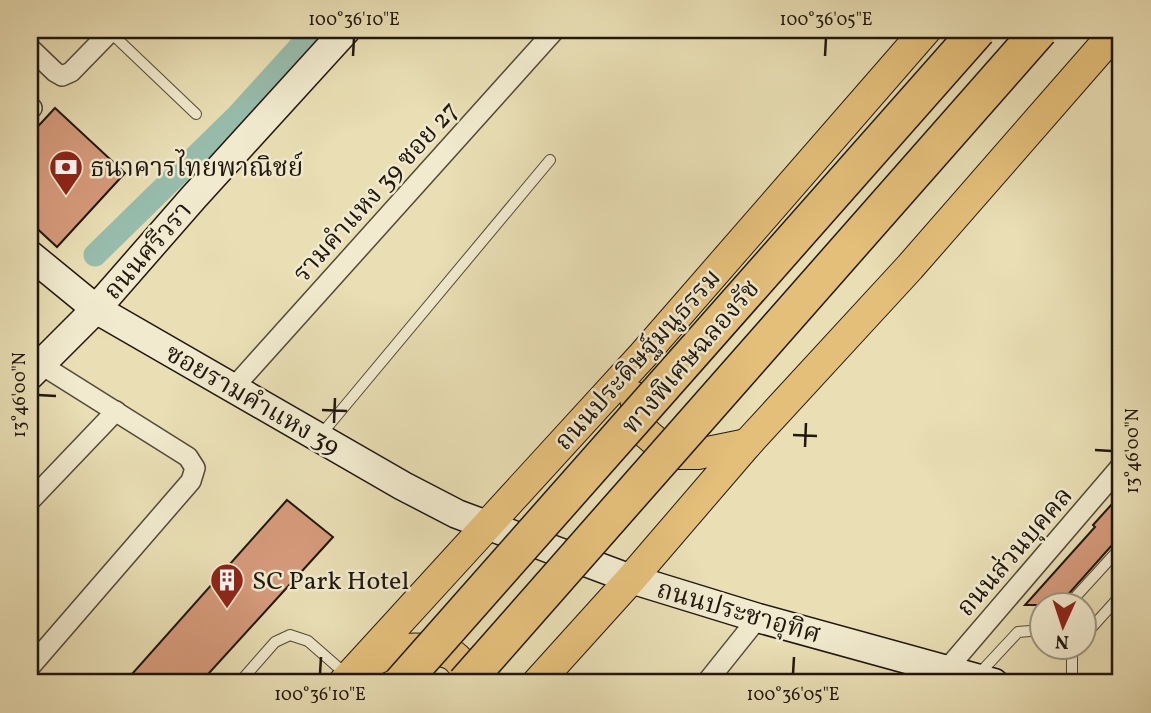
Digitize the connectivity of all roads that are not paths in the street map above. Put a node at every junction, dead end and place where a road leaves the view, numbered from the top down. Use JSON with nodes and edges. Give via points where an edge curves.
{"nodes":[{"id":1,"x":346,"y":30,"type":"edge"},
{"id":2,"x":555,"y":30,"type":"edge"},
{"id":3,"x":926,"y":30,"type":"edge"},
{"id":4,"x":978,"y":30,"type":"edge"},
{"id":5,"x":1040,"y":30,"type":"edge"},
{"id":6,"x":1117,"y":30,"type":"edge"},
{"id":7,"x":111,"y":31,"type":"edge"},
{"id":8,"x":30,"y":48,"type":"edge"},
{"id":9,"x":196,"y":114,"type":"dead end"},
{"id":10,"x":550,"y":160,"type":"dead end"},
{"id":11,"x":30,"y":256,"type":"edge"},
{"id":12,"x":96,"y":309,"type":"junction"},
{"id":13,"x":643,"y":355,"type":"junction"},
{"id":14,"x":35,"y":370,"type":"edge"},
{"id":15,"x":234,"y":387,"type":"junction"},
{"id":16,"x":116,"y":411,"type":"junction"},
{"id":17,"x":319,"y":437,"type":"junction"},
{"id":18,"x":747,"y":444,"type":"junction"},
{"id":19,"x":1121,"y":466,"type":"edge"},
{"id":20,"x":30,"y":501,"type":"edge"},
{"id":21,"x":488,"y":526,"type":"junction"},
{"id":22,"x":1121,"y":547,"type":"edge"},
{"id":23,"x":631,"y":579,"type":"junction"},
{"id":24,"x":1082,"y":590,"type":"edge"},
{"id":25,"x":1121,"y":595,"type":"edge"},
{"id":26,"x":758,"y":618,"type":"junction"},
{"id":27,"x":1098,"y":620,"type":"edge"},
{"id":28,"x":1028,"y":631,"type":"edge"},
{"id":29,"x":1072,"y":660,"type":"edge"},
{"id":30,"x":30,"y":667,"type":"edge"},
{"id":31,"x":349,"y":677,"type":"edge"},
{"id":32,"x":941,"y":677,"type":"edge"},
{"id":33,"x":984,"y":681,"type":"edge"},
{"id":34,"x":239,"y":683,"type":"edge"},
{"id":35,"x":401,"y":683,"type":"edge"},
{"id":36,"x":465,"y":683,"type":"edge"},
{"id":37,"x":472,"y":683,"type":"edge"},
{"id":38,"x":537,"y":683,"type":"edge"},
{"id":39,"x":706,"y":683,"type":"edge"},
{"id":40,"x":1072,"y":683,"type":"edge"}],
"edges":[{"from":1,"to":12,"type":"main road","name":"ถนนศรีวรา"},
{"from":2,"to":15,"type":"street","name":"รามคำแหง 39 ซอย 27"},
{"from":3,"to":13,"type":"main road","name":"ถนนประดิษฐ์มนูธรรม"},
{"from":4,"to":35,"type":"highway","name":"ทางพิเศษฉลองรัช","bridge":true},
{"from":5,"to":36,"type":"highway","name":"ทางพิเศษฉลองรัช","bridge":true},
{"from":6,"to":18,"type":"main road","via":[[910,267]]},
{"from":7,"to":8,"type":"street","via":[[62,76]]},
{"from":7,"to":9,"type":"lane"},
{"from":10,"to":17,"type":"lane"},
{"from":11,"to":12,"type":"main road","name":"ซอยรามคำแหง 39"},
{"from":12,"to":14,"type":"main road","name":"ถนนศรีวรา"},
{"from":12,"to":15,"type":"main road","name":"ซอยรามคำแหง 39"},
{"from":13,"to":18,"type":"main road","via":[[633,386],[639,427],[670,454],[698,454]]},
{"from":13,"to":21,"type":"main road","name":"ถนนประดิษฐ์มนูธรรม"},
{"from":14,"to":16,"type":"street"},
{"from":15,"to":17,"type":"main road","name":"ซอยรามคำแหง 39"},
{"from":16,"to":20,"type":"street"},
{"from":16,"to":30,"type":"street","via":[[188,457],[195,468],[191,481]]},
{"from":17,"to":21,"type":"main road","name":"ซอยรามคำแหง 39","via":[[422,496]]},
{"from":18,"to":23,"type":"main road"},
{"from":19,"to":32,"type":"street","name":"ถนนส่วนบุคคล"},
{"from":21,"to":23,"type":"main road","name":"ถนนประชาอุทิศ"},
{"from":21,"to":31,"type":"main road","name":"ถนนประดิษฐ์มนูธรรม"},
{"from":22,"to":24,"type":"lane"},
{"from":23,"to":26,"type":"main road","name":"ถนนประชาอุทิศ"},
{"from":23,"to":38,"type":"main road"},
{"from":25,"to":27,"type":"lane"},
{"from":26,"to":32,"type":"main road","name":"ถนนประชาอุทิศ"},
{"from":26,"to":39,"type":"street"},
{"from":28,"to":33,"type":"lane","via":[[1018,632]]},
{"from":29,"to":40,"type":"lane"},
{"from":31,"to":34,"type":"lane","via":[[308,640],[290,635],[275,642]]},
{"from":31,"to":37,"type":"main road","via":[[388,654],[418,648],[454,656]]},
{"from":32,"to":33,"type":"main road","name":"ถนนประชาอุทิศ"}]}
